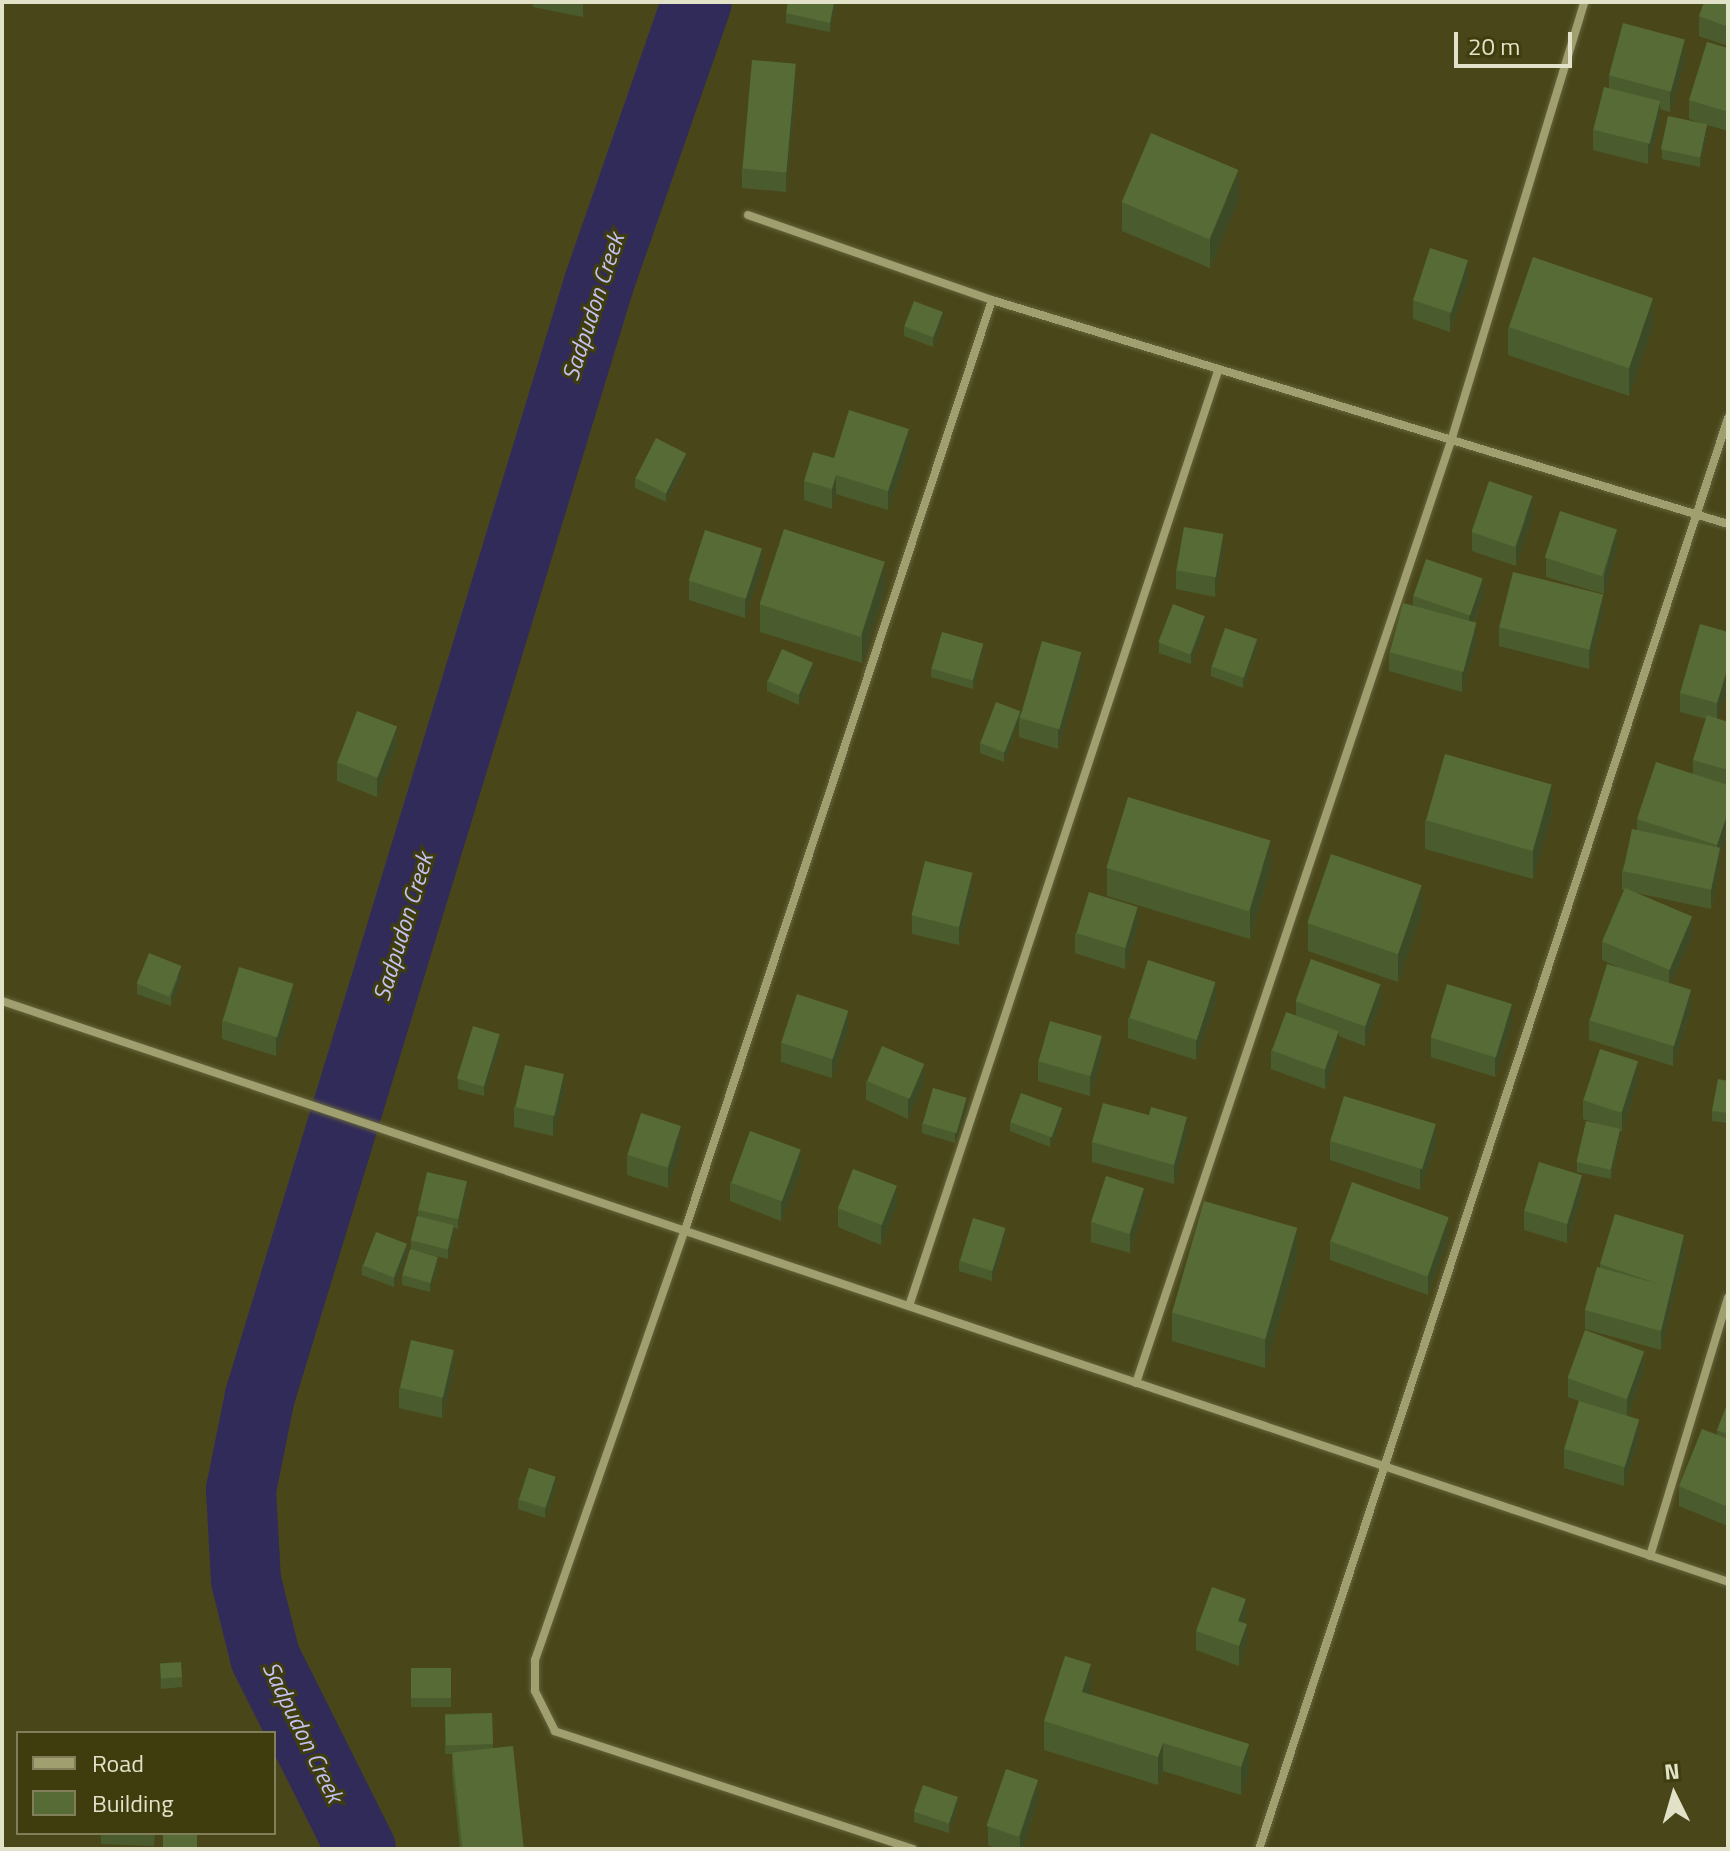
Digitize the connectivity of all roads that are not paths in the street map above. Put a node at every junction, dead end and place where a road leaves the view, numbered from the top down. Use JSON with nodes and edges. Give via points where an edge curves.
{"nodes":[{"id":1,"x":1584,"y":2,"type":"edge"},
{"id":2,"x":748,"y":215,"type":"dead end"},
{"id":3,"x":992,"y":300,"type":"junction"},
{"id":4,"x":1218,"y":371,"type":"junction"},
{"id":5,"x":1728,"y":418,"type":"edge"},
{"id":6,"x":1451,"y":441,"type":"junction"},
{"id":7,"x":1698,"y":519,"type":"junction"},
{"id":8,"x":1728,"y":524,"type":"edge"},
{"id":9,"x":2,"y":1001,"type":"edge"},
{"id":10,"x":685,"y":1230,"type":"junction"},
{"id":11,"x":1728,"y":1298,"type":"edge"},
{"id":12,"x":909,"y":1306,"type":"junction"},
{"id":13,"x":1136,"y":1383,"type":"junction"},
{"id":14,"x":1388,"y":1465,"type":"junction"},
{"id":15,"x":1650,"y":1556,"type":"junction"},
{"id":16,"x":1728,"y":1582,"type":"edge"},
{"id":17,"x":913,"y":1849,"type":"edge"},
{"id":18,"x":1259,"y":1849,"type":"edge"}],
"edges":[{"from":1,"to":6,"type":"street"},
{"from":2,"to":3,"type":"street"},
{"from":3,"to":4,"type":"street"},
{"from":3,"to":10,"type":"street"},
{"from":4,"to":6,"type":"street"},
{"from":4,"to":12,"type":"street"},
{"from":5,"to":7,"type":"street"},
{"from":6,"to":7,"type":"street"},
{"from":6,"to":13,"type":"street"},
{"from":7,"to":8,"type":"street"},
{"from":7,"to":14,"type":"street"},
{"from":9,"to":10,"type":"street"},
{"from":10,"to":12,"type":"street"},
{"from":10,"to":17,"type":"street","via":[[535,1660],[535,1691],[555,1731],[576,1741]]},
{"from":11,"to":15,"type":"street"},
{"from":12,"to":13,"type":"street"},
{"from":13,"to":14,"type":"street"},
{"from":14,"to":15,"type":"street"},
{"from":14,"to":18,"type":"street"},
{"from":15,"to":16,"type":"street"}]}
